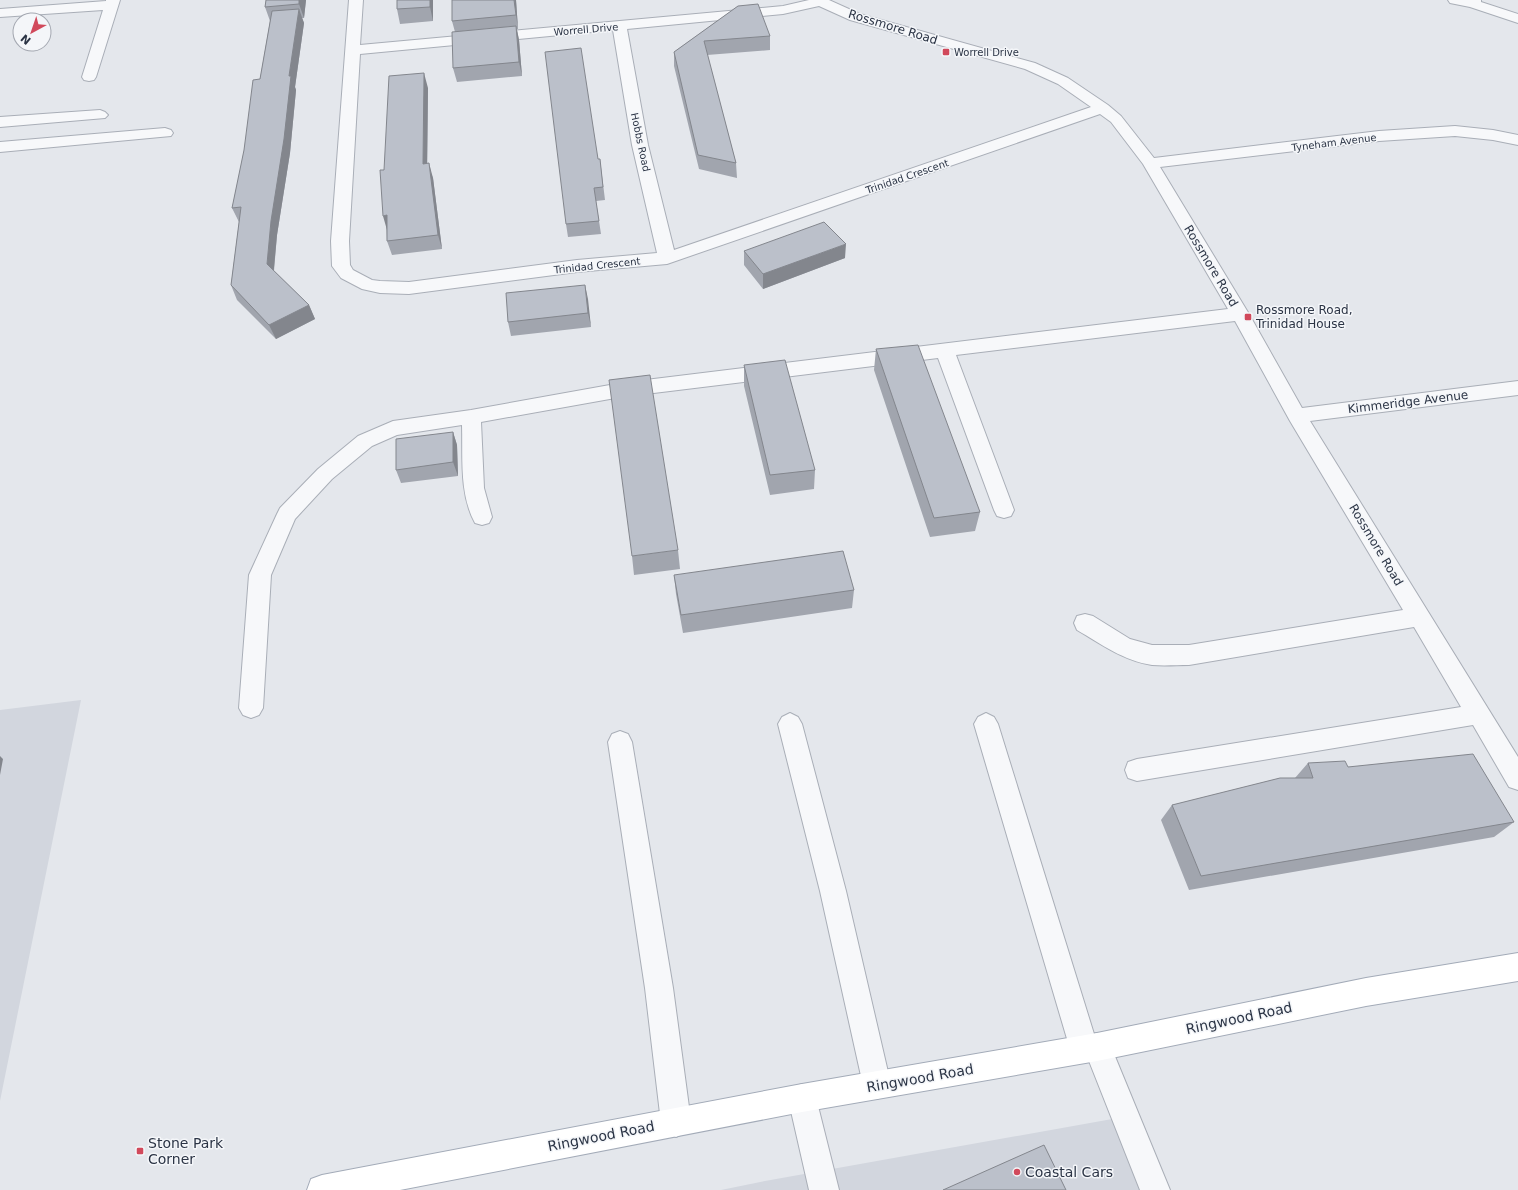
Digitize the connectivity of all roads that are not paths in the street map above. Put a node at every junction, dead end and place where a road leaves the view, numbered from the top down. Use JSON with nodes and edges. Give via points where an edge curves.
{"nodes":[{"id":1,"x":356,"y":0,"type":"edge"},
{"id":2,"x":1455,"y":0,"type":"edge"},
{"id":3,"x":818,"y":1,"type":"edge"},
{"id":4,"x":113,"y":2,"type":"edge"},
{"id":5,"x":1474,"y":2,"type":"edge"},
{"id":6,"x":0,"y":12,"type":"edge"},
{"id":7,"x":1518,"y":19,"type":"edge"},
{"id":8,"x":620,"y":26,"type":"junction"},
{"id":9,"x":352,"y":50,"type":"junction"},
{"id":10,"x":89,"y":77,"type":"dead end"},
{"id":11,"x":1103,"y":108,"type":"junction"},
{"id":12,"x":100,"y":115,"type":"dead end"},
{"id":13,"x":0,"y":122,"type":"edge"},
{"id":14,"x":165,"y":133,"type":"dead end"},
{"id":15,"x":1518,"y":140,"type":"edge"},
{"id":16,"x":0,"y":147,"type":"edge"},
{"id":17,"x":1150,"y":163,"type":"junction"},
{"id":18,"x":667,"y":258,"type":"junction"},
{"id":19,"x":1240,"y":314,"type":"junction"},
{"id":20,"x":945,"y":351,"type":"junction"},
{"id":21,"x":1518,"y":388,"type":"edge"},
{"id":22,"x":1297,"y":416,"type":"junction"},
{"id":23,"x":471,"y":417,"type":"junction"},
{"id":24,"x":1004,"y":510,"type":"dead end"},
{"id":25,"x":482,"y":517,"type":"dead end"},
{"id":26,"x":1419,"y":617,"type":"junction"},
{"id":27,"x":1085,"y":623,"type":"dead end"},
{"id":28,"x":251,"y":708,"type":"dead end"},
{"id":29,"x":1479,"y":714,"type":"junction"},
{"id":30,"x":790,"y":724,"type":"dead end"},
{"id":31,"x":986,"y":724,"type":"dead end"},
{"id":32,"x":620,"y":742,"type":"dead end"},
{"id":33,"x":1137,"y":770,"type":"dead end"},
{"id":34,"x":1518,"y":779,"type":"edge"},
{"id":35,"x":1518,"y":967,"type":"edge"},
{"id":36,"x":1090,"y":1048,"type":"junction"},
{"id":37,"x":877,"y":1085,"type":"junction"},
{"id":38,"x":802,"y":1098,"type":"junction"},
{"id":39,"x":676,"y":1122,"type":"junction"},
{"id":40,"x":322,"y":1190,"type":"edge"},
{"id":41,"x":824,"y":1190,"type":"edge"},
{"id":42,"x":1155,"y":1190,"type":"edge"}],
"edges":[{"from":1,"to":9,"type":"street","name":"Trinidad Crescent"},
{"from":2,"to":5,"type":"street"},
{"from":3,"to":8,"type":"street","name":"Worrell Drive","via":[[783,10]]},
{"from":3,"to":11,"type":"street","name":"Rossmore Road","via":[[855,17],[1030,66],[1063,81]]},
{"from":4,"to":6,"type":"street"},
{"from":4,"to":10,"type":"street"},
{"from":5,"to":7,"type":"street"},
{"from":8,"to":9,"type":"street","name":"Worrell Drive"},
{"from":8,"to":18,"type":"street","name":"Hobbs Road","via":[[640,145]]},
{"from":9,"to":18,"type":"street","name":"Trinidad Crescent","via":[[340,242],[341,266],[356,280],[380,288],[409,288],[577,266]]},
{"from":11,"to":17,"type":"street","name":"Rossmore Road","via":[[1116,118]]},
{"from":11,"to":18,"type":"street","name":"Trinidad Crescent"},
{"from":12,"to":13,"type":"street"},
{"from":14,"to":16,"type":"street"},
{"from":15,"to":17,"type":"street","name":"Tyneham Avenue","via":[[1455,132],[1394,135]]},
{"from":17,"to":19,"type":"street","name":"Rossmore Road"},
{"from":19,"to":20,"type":"street"},
{"from":19,"to":22,"type":"street","name":"Rossmore Road"},
{"from":20,"to":23,"type":"street","via":[[621,390]]},
{"from":20,"to":24,"type":"street"},
{"from":21,"to":22,"type":"street","name":"Kimmeridge Avenue"},
{"from":22,"to":26,"type":"street","name":"Rossmore Road"},
{"from":23,"to":25,"type":"street","via":[[474,488]]},
{"from":23,"to":28,"type":"street","via":[[393,428],[365,441],[325,474],[287,514],[260,575]]},
{"from":26,"to":27,"type":"street","via":[[1189,655],[1152,655],[1124,647]]},
{"from":26,"to":29,"type":"street","name":"Rossmore Road"},
{"from":29,"to":33,"type":"street"},
{"from":29,"to":34,"type":"street","name":"Rossmore Road"},
{"from":30,"to":37,"type":"street","via":[[833,891]]},
{"from":31,"to":36,"type":"street"},
{"from":32,"to":39,"type":"street","via":[[659,988]]},
{"from":35,"to":36,"type":"main road","name":"Ringwood Road","via":[[1366,992]]},
{"from":36,"to":37,"type":"main road","name":"Ringwood Road"},
{"from":36,"to":42,"type":"street"},
{"from":37,"to":38,"type":"main road","name":"Ringwood Road"},
{"from":38,"to":39,"type":"main road","name":"Ringwood Road"},
{"from":38,"to":41,"type":"street"},
{"from":39,"to":40,"type":"main road","name":"Ringwood Road"}]}
